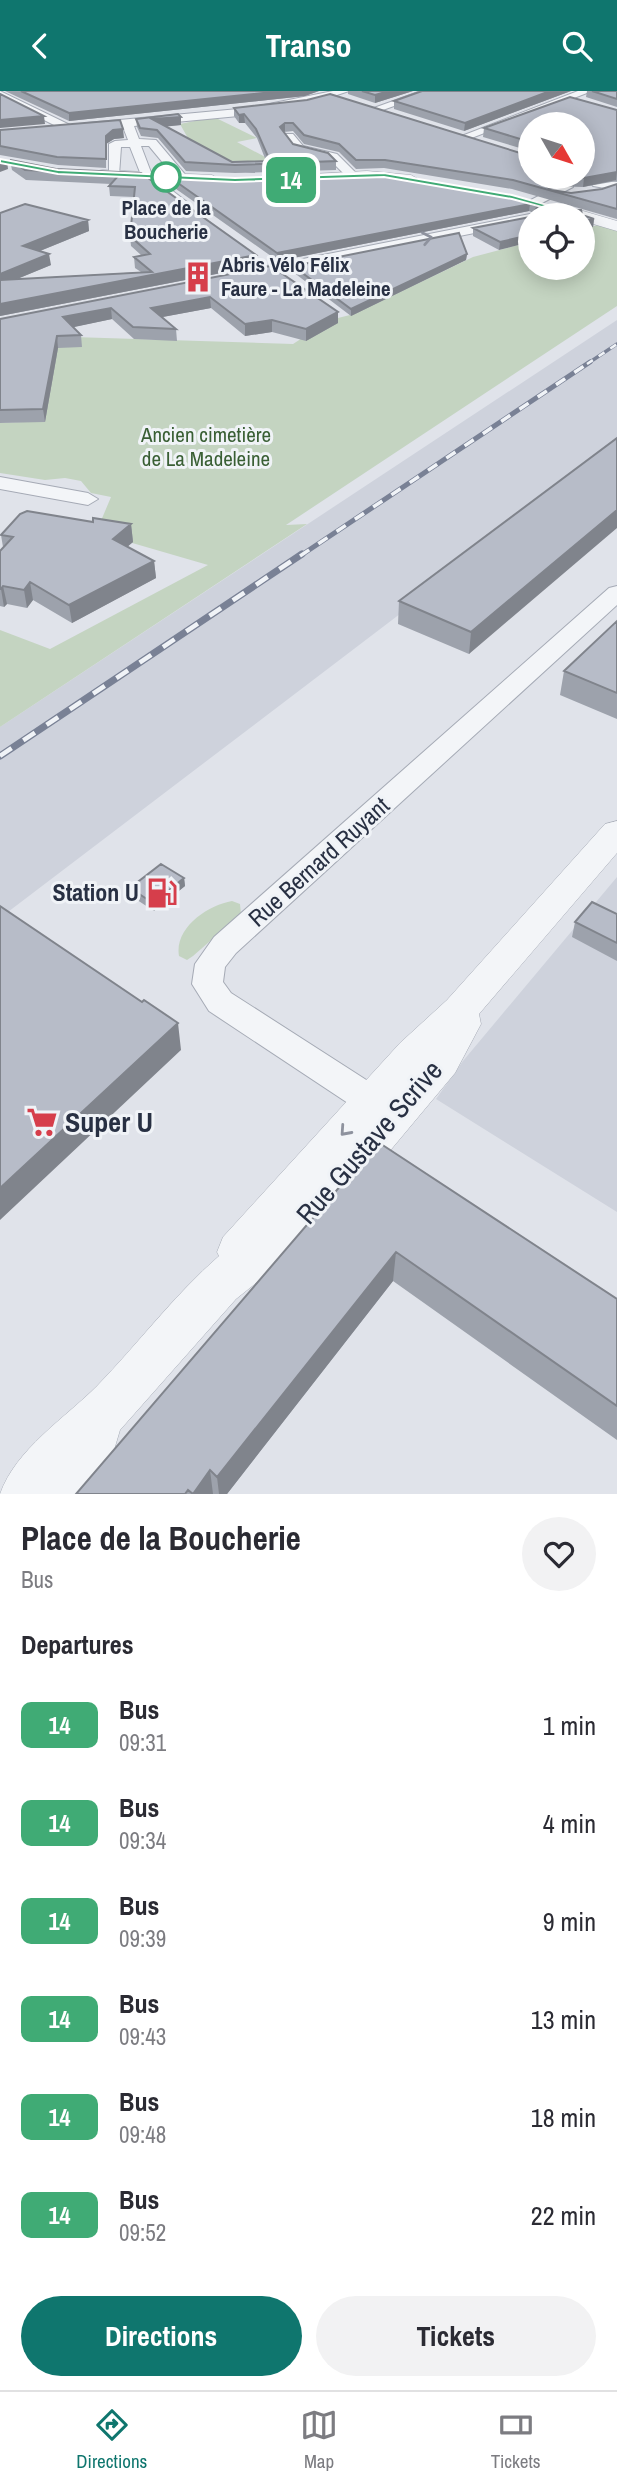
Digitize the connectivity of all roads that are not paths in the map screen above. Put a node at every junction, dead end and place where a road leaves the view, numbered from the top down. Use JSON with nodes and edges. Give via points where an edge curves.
{"nodes":[{"id":1,"x":318,"y":91,"type":"edge"},
{"id":2,"x":344,"y":91,"type":"edge"},
{"id":3,"x":431,"y":91,"type":"edge"},
{"id":4,"x":32,"y":93,"type":"edge"},
{"id":5,"x":331,"y":95,"type":"junction"},
{"id":6,"x":3,"y":96,"type":"edge"},
{"id":7,"x":588,"y":97,"type":"edge"},
{"id":8,"x":355,"y":103,"type":"edge"},
{"id":9,"x":256,"y":109,"type":"junction"},
{"id":10,"x":398,"y":116,"type":"edge"},
{"id":11,"x":267,"y":120,"type":"edge"},
{"id":12,"x":127,"y":123,"type":"junction"},
{"id":13,"x":68,"y":128,"type":"junction"},
{"id":14,"x":41,"y":131,"type":"edge"},
{"id":15,"x":289,"y":136,"type":"edge"},
{"id":16,"x":134,"y":143,"type":"junction"},
{"id":17,"x":490,"y":145,"type":"edge"},
{"id":18,"x":346,"y":146,"type":"edge"},
{"id":19,"x":333,"y":156,"type":"junction"},
{"id":20,"x":91,"y":174,"type":"edge"},
{"id":21,"x":113,"y":175,"type":"junction"},
{"id":22,"x":352,"y":175,"type":"junction"},
{"id":23,"x":147,"y":177,"type":"junction"},
{"id":24,"x":182,"y":178,"type":"junction"},
{"id":25,"x":301,"y":179,"type":"edge"},
{"id":26,"x":223,"y":180,"type":"edge"},
{"id":27,"x":427,"y":182,"type":"edge"},
{"id":28,"x":616,"y":183,"type":"edge"},
{"id":29,"x":595,"y":185,"type":"edge"},
{"id":30,"x":580,"y":189,"type":"edge"},
{"id":31,"x":557,"y":203,"type":"edge"},
{"id":32,"x":518,"y":208,"type":"edge"},
{"id":33,"x":190,"y":209,"type":"edge"},
{"id":34,"x":595,"y":220,"type":"edge"},
{"id":35,"x":617,"y":226,"type":"edge"},
{"id":36,"x":256,"y":258,"type":"edge"},
{"id":37,"x":272,"y":269,"type":"junction"},
{"id":38,"x":226,"y":279,"type":"edge"},
{"id":39,"x":288,"y":280,"type":"edge"},
{"id":40,"x":0,"y":483,"type":"edge"},
{"id":41,"x":88,"y":499,"type":"dead end"},
{"id":42,"x":617,"y":593,"type":"edge"},
{"id":43,"x":617,"y":832,"type":"edge"},
{"id":44,"x":383,"y":1108,"type":"junction"},
{"id":45,"x":113,"y":1404,"type":"junction"},
{"id":46,"x":25,"y":1494,"type":"edge"},
{"id":47,"x":63,"y":1494,"type":"edge"}],
"edges":[{"from":1,"to":5,"type":"street"},
{"from":2,"to":5,"type":"street"},
{"from":3,"to":10,"type":"street","via":[[372,108]]},
{"from":4,"to":6,"type":"street"},
{"from":5,"to":8,"type":"street"},
{"from":5,"to":9,"type":"street"},
{"from":6,"to":13,"type":"street"},
{"from":7,"to":17,"type":"street","via":[[567,99],[459,135]]},
{"from":9,"to":11,"type":"street"},
{"from":9,"to":12,"type":"street"},
{"from":12,"to":13,"type":"street"},
{"from":12,"to":16,"type":"street"},
{"from":13,"to":14,"type":"street"},
{"from":15,"to":19,"type":"street","via":[[299,149]]},
{"from":16,"to":21,"type":"street","via":[[115,144]]},
{"from":16,"to":23,"type":"street"},
{"from":16,"to":24,"type":"street","via":[[152,142]]},
{"from":18,"to":19,"type":"street"},
{"from":19,"to":22,"type":"street"},
{"from":20,"to":21,"type":"street"},
{"from":21,"to":23,"type":"street"},
{"from":22,"to":25,"type":"street"},
{"from":22,"to":27,"type":"street"},
{"from":23,"to":24,"type":"street"},
{"from":23,"to":33,"type":"street"},
{"from":24,"to":26,"type":"street"},
{"from":28,"to":29,"type":"street"},
{"from":30,"to":31,"type":"street"},
{"from":37,"to":32,"type":"street","one_way":true},
{"from":34,"to":35,"type":"street"},
{"from":36,"to":37,"type":"street"},
{"from":37,"to":38,"type":"street"},
{"from":37,"to":39,"type":"street"},
{"from":40,"to":41,"type":"street"},
{"from":42,"to":44,"type":"street","name":"Rue Bernard Ruyant","via":[[225,945],[210,964],[207,984],[220,1002]]},
{"from":43,"to":44,"type":"street","name":"Rue Gustave Scrive","via":[[460,1011],[462,1024],[449,1051]]},
{"from":44,"to":45,"type":"street","name":"Rue Gustave Scrive","via":[[303,1221],[220,1284]]},
{"from":45,"to":46,"type":"street","name":"Rue Gustave Scrive"},
{"from":45,"to":47,"type":"street","name":"Rue Gustave Scrive"}]}
